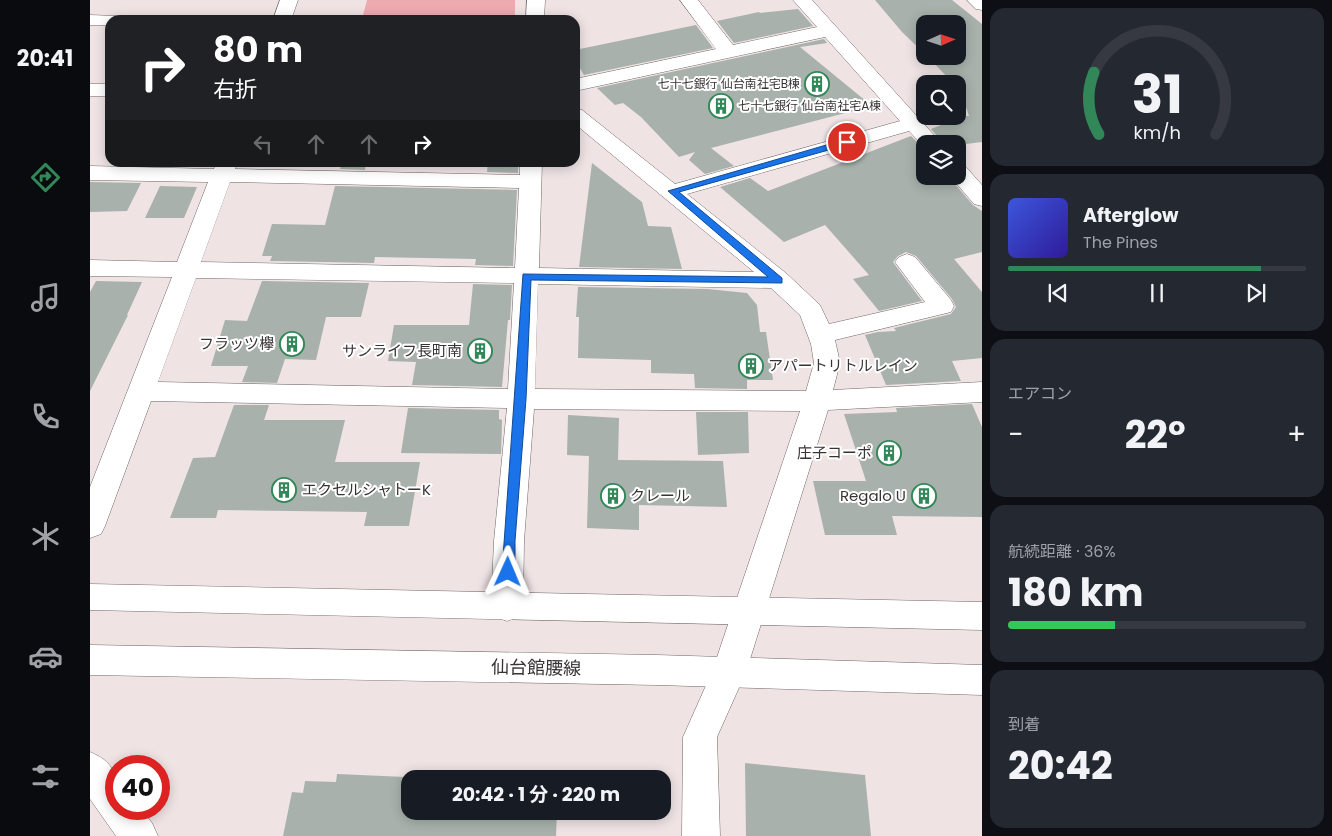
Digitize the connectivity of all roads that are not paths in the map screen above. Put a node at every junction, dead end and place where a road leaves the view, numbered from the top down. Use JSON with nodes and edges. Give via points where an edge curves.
{"nodes":[{"id":1,"x":289,"y":0,"type":"edge"},
{"id":2,"x":536,"y":0,"type":"edge"},
{"id":3,"x":689,"y":0,"type":"edge"},
{"id":4,"x":802,"y":0,"type":"edge"},
{"id":5,"x":976,"y":0,"type":"edge"},
{"id":6,"x":982,"y":5,"type":"edge"},
{"id":7,"x":284,"y":15,"type":"edge"},
{"id":8,"x":535,"y":15,"type":"edge"},
{"id":9,"x":90,"y":20,"type":"edge"},
{"id":10,"x":105,"y":20,"type":"edge"},
{"id":11,"x":830,"y":30,"type":"junction"},
{"id":12,"x":729,"y":53,"type":"junction"},
{"id":13,"x":580,"y":83,"type":"edge"},
{"id":14,"x":90,"y":90,"type":"edge"},
{"id":15,"x":105,"y":90,"type":"edge"},
{"id":16,"x":580,"y":118,"type":"edge"},
{"id":17,"x":914,"y":123,"type":"junction"},
{"id":18,"x":924,"y":135,"type":"edge"},
{"id":19,"x":225,"y":169,"type":"edge"},
{"id":20,"x":531,"y":172,"type":"edge"},
{"id":21,"x":90,"y":173,"type":"edge"},
{"id":22,"x":966,"y":181,"type":"edge"},
{"id":23,"x":673,"y":191,"type":"junction"},
{"id":24,"x":982,"y":199,"type":"edge"},
{"id":25,"x":907,"y":262,"type":"dead end"},
{"id":26,"x":90,"y":268,"type":"edge"},
{"id":27,"x":186,"y":270,"type":"junction"},
{"id":28,"x":526,"y":276,"type":"junction"},
{"id":29,"x":778,"y":280,"type":"junction"},
{"id":30,"x":821,"y":335,"type":"junction"},
{"id":31,"x":140,"y":391,"type":"junction"},
{"id":32,"x":982,"y":392,"type":"edge"},
{"id":33,"x":521,"y":399,"type":"junction"},
{"id":34,"x":817,"y":401,"type":"junction"},
{"id":35,"x":90,"y":526,"type":"edge"},
{"id":36,"x":90,"y":597,"type":"edge"},
{"id":37,"x":507,"y":607,"type":"junction"},
{"id":38,"x":750,"y":612,"type":"junction"},
{"id":39,"x":982,"y":616,"type":"edge"},
{"id":40,"x":90,"y":660,"type":"edge"},
{"id":41,"x":729,"y":672,"type":"junction"},
{"id":42,"x":982,"y":680,"type":"edge"},
{"id":43,"x":90,"y":769,"type":"edge"},
{"id":44,"x":105,"y":790,"type":"edge"},
{"id":45,"x":127,"y":820,"type":"edge"},
{"id":46,"x":139,"y":836,"type":"edge"},
{"id":47,"x":701,"y":836,"type":"edge"}],
"edges":[{"from":1,"to":7,"type":"street"},
{"from":2,"to":8,"type":"street"},
{"from":3,"to":12,"type":"street"},
{"from":4,"to":11,"type":"street"},
{"from":5,"to":6,"type":"street"},
{"from":9,"to":10,"type":"street"},
{"from":11,"to":12,"type":"street"},
{"from":11,"to":17,"type":"street"},
{"from":12,"to":13,"type":"street"},
{"from":14,"to":15,"type":"street"},
{"from":16,"to":23,"type":"street"},
{"from":17,"to":18,"type":"street"},
{"from":17,"to":23,"type":"street"},
{"from":19,"to":20,"type":"street"},
{"from":19,"to":21,"type":"street"},
{"from":19,"to":27,"type":"street"},
{"from":20,"to":28,"type":"street"},
{"from":22,"to":24,"type":"street"},
{"from":23,"to":29,"type":"street"},
{"from":25,"to":30,"type":"street","via":[[942,306]]},
{"from":26,"to":27,"type":"street"},
{"from":27,"to":28,"type":"street"},
{"from":27,"to":31,"type":"street"},
{"from":28,"to":29,"type":"street"},
{"from":28,"to":33,"type":"street"},
{"from":29,"to":30,"type":"street","via":[[811,311]]},
{"from":30,"to":34,"type":"street","via":[[827,363]]},
{"from":31,"to":33,"type":"street"},
{"from":31,"to":35,"type":"street"},
{"from":32,"to":34,"type":"street"},
{"from":33,"to":34,"type":"street"},
{"from":33,"to":37,"type":"street"},
{"from":34,"to":38,"type":"street"},
{"from":36,"to":37,"type":"street"},
{"from":37,"to":38,"type":"street"},
{"from":38,"to":39,"type":"street"},
{"from":38,"to":41,"type":"street"},
{"from":40,"to":41,"type":"street","name":"仙台館腰線"},
{"from":41,"to":42,"type":"street","name":"仙台館腰線"},
{"from":41,"to":47,"type":"street","via":[[700,737]]},
{"from":43,"to":44,"type":"street"},
{"from":45,"to":46,"type":"street"}]}
